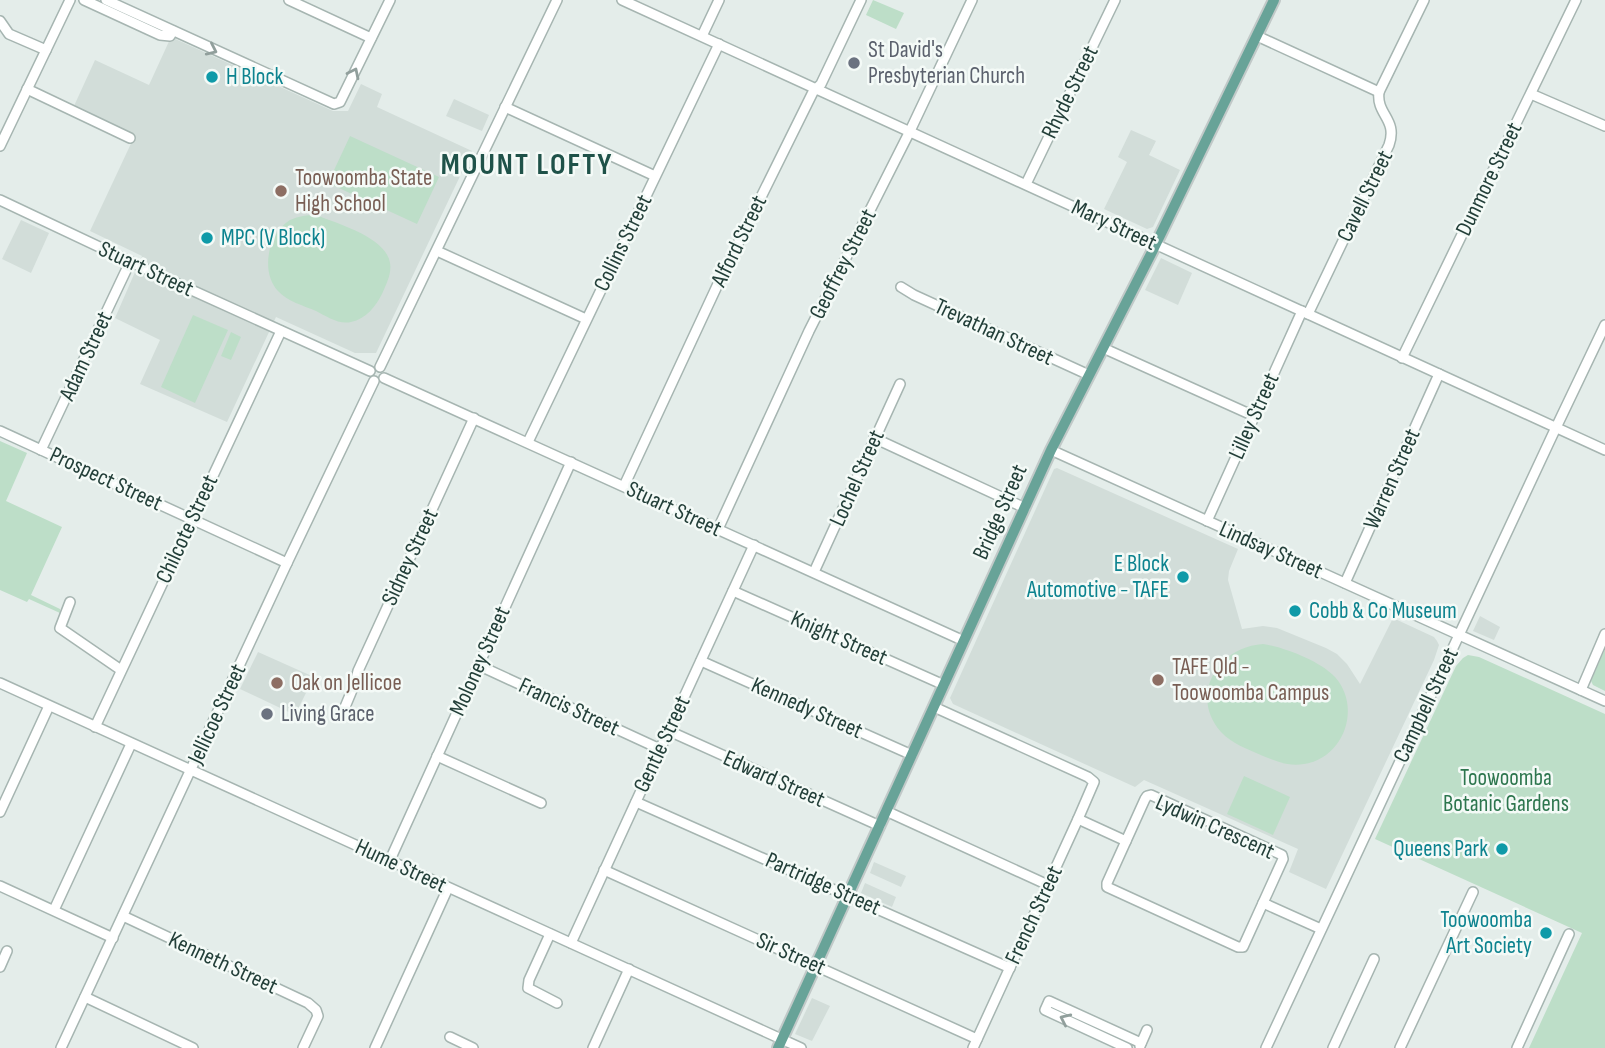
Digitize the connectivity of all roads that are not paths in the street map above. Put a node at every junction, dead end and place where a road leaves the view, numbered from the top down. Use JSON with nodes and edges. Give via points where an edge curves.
{"nodes":[{"id":1,"x":70,"y":0,"type":"edge"},
{"id":2,"x":84,"y":0,"type":"edge"},
{"id":3,"x":106,"y":0,"type":"edge"},
{"id":4,"x":289,"y":0,"type":"edge"},
{"id":5,"x":390,"y":0,"type":"edge"},
{"id":6,"x":557,"y":0,"type":"edge"},
{"id":7,"x":622,"y":0,"type":"edge"},
{"id":8,"x":719,"y":0,"type":"edge"},
{"id":9,"x":861,"y":0,"type":"edge"},
{"id":10,"x":972,"y":0,"type":"edge"},
{"id":11,"x":1115,"y":0,"type":"edge"},
{"id":12,"x":1274,"y":0,"type":"edge"},
{"id":13,"x":1424,"y":0,"type":"edge"},
{"id":14,"x":1576,"y":0,"type":"edge"},
{"id":15,"x":0,"y":21,"type":"edge"},
{"id":16,"x":173,"y":31,"type":"junction"},
{"id":17,"x":702,"y":36,"type":"junction"},
{"id":18,"x":1257,"y":36,"type":"junction"},
{"id":19,"x":371,"y":38,"type":"junction"},
{"id":20,"x":719,"y":44,"type":"junction"},
{"id":21,"x":46,"y":50,"type":"junction"},
{"id":22,"x":27,"y":89,"type":"junction"},
{"id":23,"x":817,"y":89,"type":"junction"},
{"id":24,"x":1379,"y":92,"type":"junction"},
{"id":25,"x":1531,"y":94,"type":"junction"},
{"id":26,"x":505,"y":107,"type":"junction"},
{"id":27,"x":1605,"y":126,"type":"edge"},
{"id":28,"x":910,"y":131,"type":"junction"},
{"id":29,"x":130,"y":138,"type":"dead end"},
{"id":30,"x":0,"y":146,"type":"edge"},
{"id":31,"x":655,"y":176,"type":"junction"},
{"id":32,"x":1026,"y":184,"type":"junction"},
{"id":33,"x":0,"y":200,"type":"edge"},
{"id":34,"x":1156,"y":244,"type":"junction"},
{"id":35,"x":437,"y":251,"type":"junction"},
{"id":36,"x":130,"y":262,"type":"junction"},
{"id":37,"x":901,"y":287,"type":"dead end"},
{"id":38,"x":1305,"y":313,"type":"junction"},
{"id":39,"x":586,"y":319,"type":"junction"},
{"id":40,"x":1605,"y":325,"type":"edge"},
{"id":41,"x":281,"y":331,"type":"junction"},
{"id":42,"x":1103,"y":348,"type":"junction"},
{"id":43,"x":1402,"y":358,"type":"junction"},
{"id":44,"x":380,"y":367,"type":"junction"},
{"id":45,"x":370,"y":370,"type":"junction"},
{"id":46,"x":1439,"y":374,"type":"junction"},
{"id":47,"x":1089,"y":375,"type":"junction"},
{"id":48,"x":384,"y":378,"type":"junction"},
{"id":49,"x":374,"y":381,"type":"junction"},
{"id":50,"x":900,"y":384,"type":"dead end"},
{"id":51,"x":1254,"y":416,"type":"junction"},
{"id":52,"x":474,"y":418,"type":"junction"},
{"id":53,"x":1556,"y":427,"type":"junction"},
{"id":54,"x":0,"y":431,"type":"edge"},
{"id":55,"x":874,"y":438,"type":"junction"},
{"id":56,"x":528,"y":442,"type":"junction"},
{"id":57,"x":41,"y":450,"type":"junction"},
{"id":58,"x":1051,"y":450,"type":"junction"},
{"id":59,"x":1605,"y":450,"type":"edge"},
{"id":60,"x":571,"y":462,"type":"junction"},
{"id":61,"x":624,"y":486,"type":"junction"},
{"id":62,"x":1025,"y":508,"type":"junction"},
{"id":63,"x":192,"y":519,"type":"junction"},
{"id":64,"x":1207,"y":521,"type":"junction"},
{"id":65,"x":718,"y":529,"type":"junction"},
{"id":66,"x":754,"y":545,"type":"junction"},
{"id":67,"x":287,"y":563,"type":"junction"},
{"id":68,"x":814,"y":572,"type":"junction"},
{"id":69,"x":1345,"y":583,"type":"junction"},
{"id":70,"x":733,"y":591,"type":"junction"},
{"id":71,"x":70,"y":602,"type":"dead end"},
{"id":72,"x":1605,"y":634,"type":"edge"},
{"id":73,"x":1459,"y":636,"type":"junction"},
{"id":74,"x":964,"y":641,"type":"junction"},
{"id":75,"x":701,"y":661,"type":"junction"},
{"id":76,"x":478,"y":665,"type":"junction"},
{"id":77,"x":121,"y":670,"type":"junction"},
{"id":78,"x":0,"y":683,"type":"edge"},
{"id":79,"x":944,"y":685,"type":"junction"},
{"id":80,"x":1581,"y":690,"type":"junction"},
{"id":81,"x":339,"y":693,"type":"dead end"},
{"id":82,"x":1605,"y":701,"type":"edge"},
{"id":83,"x":49,"y":706,"type":"junction"},
{"id":84,"x":934,"y":707,"type":"junction"},
{"id":85,"x":95,"y":727,"type":"junction"},
{"id":86,"x":669,"y":731,"type":"junction"},
{"id":87,"x":131,"y":744,"type":"junction"},
{"id":88,"x":660,"y":749,"type":"junction"},
{"id":89,"x":912,"y":755,"type":"junction"},
{"id":90,"x":437,"y":756,"type":"junction"},
{"id":91,"x":190,"y":771,"type":"junction"},
{"id":92,"x":636,"y":802,"type":"junction"},
{"id":93,"x":541,"y":803,"type":"dead end"},
{"id":94,"x":887,"y":811,"type":"junction"},
{"id":95,"x":0,"y":812,"type":"edge"},
{"id":96,"x":1078,"y":819,"type":"junction"},
{"id":97,"x":880,"y":826,"type":"junction"},
{"id":98,"x":1126,"y":841,"type":"junction"},
{"id":99,"x":390,"y":860,"type":"junction"},
{"id":100,"x":604,"y":870,"type":"junction"},
{"id":101,"x":1048,"y":885,"type":"junction"},
{"id":102,"x":0,"y":886,"type":"edge"},
{"id":103,"x":448,"y":888,"type":"junction"},
{"id":104,"x":1472,"y":892,"type":"dead end"},
{"id":105,"x":848,"y":895,"type":"junction"},
{"id":106,"x":1264,"y":903,"type":"junction"},
{"id":107,"x":54,"y":910,"type":"junction"},
{"id":108,"x":122,"y":916,"type":"junction"},
{"id":109,"x":1321,"y":929,"type":"junction"},
{"id":110,"x":550,"y":934,"type":"junction"},
{"id":111,"x":1569,"y":934,"type":"dead end"},
{"id":112,"x":113,"y":938,"type":"junction"},
{"id":113,"x":571,"y":943,"type":"junction"},
{"id":114,"x":7,"y":951,"type":"dead end"},
{"id":115,"x":1374,"y":959,"type":"dead end"},
{"id":116,"x":816,"y":965,"type":"junction"},
{"id":117,"x":0,"y":967,"type":"edge"},
{"id":118,"x":1010,"y":968,"type":"junction"},
{"id":119,"x":629,"y":969,"type":"junction"},
{"id":120,"x":85,"y":997,"type":"junction"},
{"id":121,"x":557,"y":1003,"type":"dead end"},
{"id":122,"x":1147,"y":1030,"type":"dead end"},
{"id":123,"x":450,"y":1037,"type":"dead end"},
{"id":124,"x":780,"y":1044,"type":"edge"},
{"id":125,"x":975,"y":1044,"type":"edge"},
{"id":126,"x":1140,"y":1046,"type":"edge"},
{"id":127,"x":61,"y":1048,"type":"edge"},
{"id":128,"x":193,"y":1048,"type":"edge"},
{"id":129,"x":303,"y":1048,"type":"edge"},
{"id":130,"x":375,"y":1048,"type":"edge"},
{"id":131,"x":473,"y":1048,"type":"edge"},
{"id":132,"x":593,"y":1048,"type":"edge"},
{"id":133,"x":802,"y":1048,"type":"edge"},
{"id":134,"x":1128,"y":1048,"type":"edge"},
{"id":135,"x":1266,"y":1048,"type":"edge"},
{"id":136,"x":1333,"y":1048,"type":"edge"},
{"id":137,"x":1400,"y":1048,"type":"edge"},
{"id":138,"x":1517,"y":1048,"type":"edge"}],
"edges":[{"from":1,"to":21,"type":"street"},
{"from":2,"to":16,"type":"street","via":[[160,35],[170,36]]},
{"from":3,"to":16,"type":"street"},
{"from":4,"to":19,"type":"street"},
{"from":5,"to":19,"type":"street"},
{"from":6,"to":26,"type":"street"},
{"from":7,"to":17,"type":"street","name":"Mary Street"},
{"from":8,"to":17,"type":"street"},
{"from":9,"to":23,"type":"street","name":"Alford Street"},
{"from":10,"to":28,"type":"street","name":"Geoffrey Street"},
{"from":11,"to":32,"type":"street","name":"Rhyde Street"},
{"from":12,"to":18,"type":"main road","name":"Bridge Street"},
{"from":13,"to":24,"type":"street"},
{"from":14,"to":25,"type":"street","name":"Dunmore Street"},
{"from":15,"to":21,"type":"street","via":[[9,34]]},
{"from":16,"to":19,"type":"street","one_way":true,"via":[[334,104],[340,102]]},
{"from":17,"to":20,"type":"street","name":"Mary Street"},
{"from":18,"to":24,"type":"street"},
{"from":18,"to":34,"type":"main road","name":"Bridge Street"},
{"from":20,"to":23,"type":"street","name":"Mary Street"},
{"from":20,"to":31,"type":"street","name":"Collins Street"},
{"from":21,"to":22,"type":"street"},
{"from":22,"to":29,"type":"street"},
{"from":22,"to":30,"type":"street"},
{"from":23,"to":28,"type":"street","name":"Mary Street"},
{"from":23,"to":61,"type":"street","name":"Alford Street","via":[[717,286]]},
{"from":24,"to":38,"type":"street","name":"Cavell Street","via":[[1379,106],[1392,137]]},
{"from":25,"to":27,"type":"street"},
{"from":25,"to":43,"type":"street","name":"Dunmore Street"},
{"from":26,"to":31,"type":"street"},
{"from":26,"to":35,"type":"street"},
{"from":28,"to":32,"type":"street","name":"Mary Street"},
{"from":28,"to":65,"type":"street","name":"Geoffrey Street","via":[[809,331]]},
{"from":31,"to":39,"type":"street","name":"Collins Street"},
{"from":32,"to":34,"type":"street","name":"Mary Street"},
{"from":33,"to":36,"type":"street","name":"Stuart Street"},
{"from":34,"to":38,"type":"street","name":"Mary Street"},
{"from":34,"to":42,"type":"main road","name":"Bridge Street"},
{"from":35,"to":39,"type":"street"},
{"from":35,"to":44,"type":"street"},
{"from":36,"to":41,"type":"street","name":"Stuart Street"},
{"from":36,"to":57,"type":"street","name":"Adam Street"},
{"from":37,"to":47,"type":"street","name":"Trevathan Street"},
{"from":38,"to":43,"type":"street","name":"Mary Street"},
{"from":38,"to":51,"type":"street","name":"Lilley Street"},
{"from":39,"to":56,"type":"street","name":"Collins Street"},
{"from":40,"to":53,"type":"street","name":"Campbell Street"},
{"from":41,"to":45,"type":"street","name":"Stuart Street"},
{"from":41,"to":63,"type":"street","name":"Chilcote Street"},
{"from":42,"to":47,"type":"main road","name":"Bridge Street"},
{"from":42,"to":51,"type":"street"},
{"from":43,"to":46,"type":"street","name":"Mary Street"},
{"from":44,"to":45,"type":"street"},
{"from":44,"to":48,"type":"street"},
{"from":45,"to":49,"type":"street"},
{"from":46,"to":53,"type":"street","name":"Mary Street"},
{"from":46,"to":69,"type":"street","name":"Warren Street"},
{"from":47,"to":58,"type":"main road","name":"Bridge Street"},
{"from":48,"to":49,"type":"street"},
{"from":48,"to":52,"type":"street","name":"Stuart Street"},
{"from":49,"to":67,"type":"street","name":"Jellicoe Street"},
{"from":50,"to":55,"type":"street","name":"Lochel Street"},
{"from":51,"to":64,"type":"street","name":"Lilley Street"},
{"from":52,"to":56,"type":"street","name":"Stuart Street"},
{"from":52,"to":81,"type":"street","name":"Sidney Street","via":[[347,702]]},
{"from":53,"to":59,"type":"street","name":"Mary Street"},
{"from":53,"to":73,"type":"street","name":"Campbell Street"},
{"from":54,"to":57,"type":"street","name":"Prospect Street"},
{"from":55,"to":62,"type":"street"},
{"from":55,"to":68,"type":"street","name":"Lochel Street"},
{"from":56,"to":60,"type":"street","name":"Stuart Street"},
{"from":57,"to":63,"type":"street","name":"Prospect Street"},
{"from":58,"to":62,"type":"main road","name":"Bridge Street"},
{"from":58,"to":64,"type":"street","name":"Lindsay Street"},
{"from":60,"to":61,"type":"street","name":"Stuart Street"},
{"from":60,"to":76,"type":"street","name":"Moloney Street"},
{"from":61,"to":65,"type":"street","name":"Stuart Street"},
{"from":62,"to":74,"type":"main road","name":"Bridge Street"},
{"from":63,"to":67,"type":"street","name":"Prospect Street"},
{"from":63,"to":77,"type":"street","name":"Chilcote Street"},
{"from":64,"to":69,"type":"street","name":"Lindsay Street"},
{"from":65,"to":66,"type":"street","name":"Stuart Street"},
{"from":66,"to":68,"type":"street","name":"Stuart Street"},
{"from":66,"to":70,"type":"street","name":"Gentle Street"},
{"from":67,"to":91,"type":"street","name":"Jellicoe Street"},
{"from":68,"to":74,"type":"street","name":"Stuart Street"},
{"from":69,"to":73,"type":"street","name":"Lindsay Street"},
{"from":70,"to":75,"type":"street","name":"Gentle Street"},
{"from":70,"to":79,"type":"street","name":"Knight Street"},
{"from":71,"to":77,"type":"street","via":[[60,628]]},
{"from":72,"to":80,"type":"street"},
{"from":73,"to":80,"type":"street","name":"Lindsay Street"},
{"from":73,"to":109,"type":"street","name":"Campbell Street"},
{"from":74,"to":79,"type":"main road","name":"Bridge Street"},
{"from":75,"to":86,"type":"street","name":"Gentle Street"},
{"from":75,"to":89,"type":"street","name":"Kennedy Street"},
{"from":76,"to":88,"type":"street","name":"Francis Street"},
{"from":76,"to":90,"type":"street","name":"Moloney Street"},
{"from":77,"to":85,"type":"street","name":"Chilcote Street"},
{"from":78,"to":83,"type":"street","name":"Hume Street"},
{"from":79,"to":84,"type":"main road","name":"Bridge Street"},
{"from":80,"to":82,"type":"street","name":"Lindsay Street"},
{"from":83,"to":85,"type":"street","name":"Hume Street"},
{"from":83,"to":95,"type":"street"},
{"from":84,"to":89,"type":"main road","name":"Bridge Street"},
{"from":84,"to":96,"type":"street","name":"French Street","via":[[1094,782]]},
{"from":85,"to":87,"type":"street","name":"Hume Street"},
{"from":86,"to":88,"type":"street","name":"Gentle Street"},
{"from":86,"to":97,"type":"street","name":"Edward Street"},
{"from":87,"to":91,"type":"street","name":"Hume Street"},
{"from":87,"to":107,"type":"street"},
{"from":88,"to":92,"type":"street","name":"Gentle Street"},
{"from":89,"to":94,"type":"main road","name":"Bridge Street"},
{"from":90,"to":93,"type":"street"},
{"from":90,"to":99,"type":"street","name":"Moloney Street"},
{"from":91,"to":99,"type":"street","name":"Hume Street"},
{"from":91,"to":108,"type":"street","name":"Jellicoe Street"},
{"from":92,"to":100,"type":"street","name":"Gentle Street"},
{"from":92,"to":105,"type":"street","name":"Partridge Street"},
{"from":94,"to":97,"type":"main road","name":"Bridge Street"},
{"from":94,"to":101,"type":"street"},
{"from":96,"to":98,"type":"street"},
{"from":96,"to":101,"type":"street","name":"French Street"},
{"from":97,"to":105,"type":"main road","name":"Bridge Street"},
{"from":98,"to":106,"type":"street","name":"Lydwin Crescent","via":[[1107,883],[1109,889],[1241,948]]},
{"from":98,"to":106,"type":"street","name":"Lydwin Crescent","via":[[1151,795],[1282,855]]},
{"from":99,"to":103,"type":"street","name":"Hume Street"},
{"from":100,"to":113,"type":"street","name":"Gentle Street"},
{"from":100,"to":116,"type":"street","name":"Sir Street"},
{"from":101,"to":118,"type":"street","name":"French Street"},
{"from":102,"to":107,"type":"street"},
{"from":103,"to":110,"type":"street","name":"Hume Street"},
{"from":103,"to":130,"type":"street"},
{"from":104,"to":137,"type":"street"},
{"from":105,"to":116,"type":"main road","name":"Bridge Street"},
{"from":105,"to":118,"type":"street","name":"Partridge Street"},
{"from":106,"to":109,"type":"street"},
{"from":107,"to":112,"type":"street"},
{"from":108,"to":112,"type":"street","name":"Jellicoe Street"},
{"from":108,"to":129,"type":"street","name":"Kenneth Street","via":[[308,1003],[318,1016]]},
{"from":109,"to":135,"type":"street","name":"Campbell Street"},
{"from":110,"to":113,"type":"street","name":"Hume Street"},
{"from":110,"to":121,"type":"street","via":[[528,988]]},
{"from":111,"to":138,"type":"street"},
{"from":112,"to":120,"type":"street","name":"Jellicoe Street"},
{"from":113,"to":119,"type":"street","name":"Hume Street"},
{"from":114,"to":117,"type":"street"},
{"from":115,"to":136,"type":"street"},
{"from":116,"to":124,"type":"main road","name":"Bridge Street"},
{"from":116,"to":125,"type":"street","name":"Sir Street"},
{"from":118,"to":125,"type":"street","name":"French Street"},
{"from":119,"to":124,"type":"street","name":"Hume Street"},
{"from":119,"to":132,"type":"street"},
{"from":120,"to":127,"type":"street","name":"Jellicoe Street"},
{"from":120,"to":128,"type":"street"},
{"from":122,"to":126,"type":"street"},
{"from":123,"to":131,"type":"street"},
{"from":124,"to":133,"type":"street","name":"Hume Street"},
{"from":134,"to":126,"type":"street","one_way":true,"via":[[1045,1010],[1049,1001]]}]}
